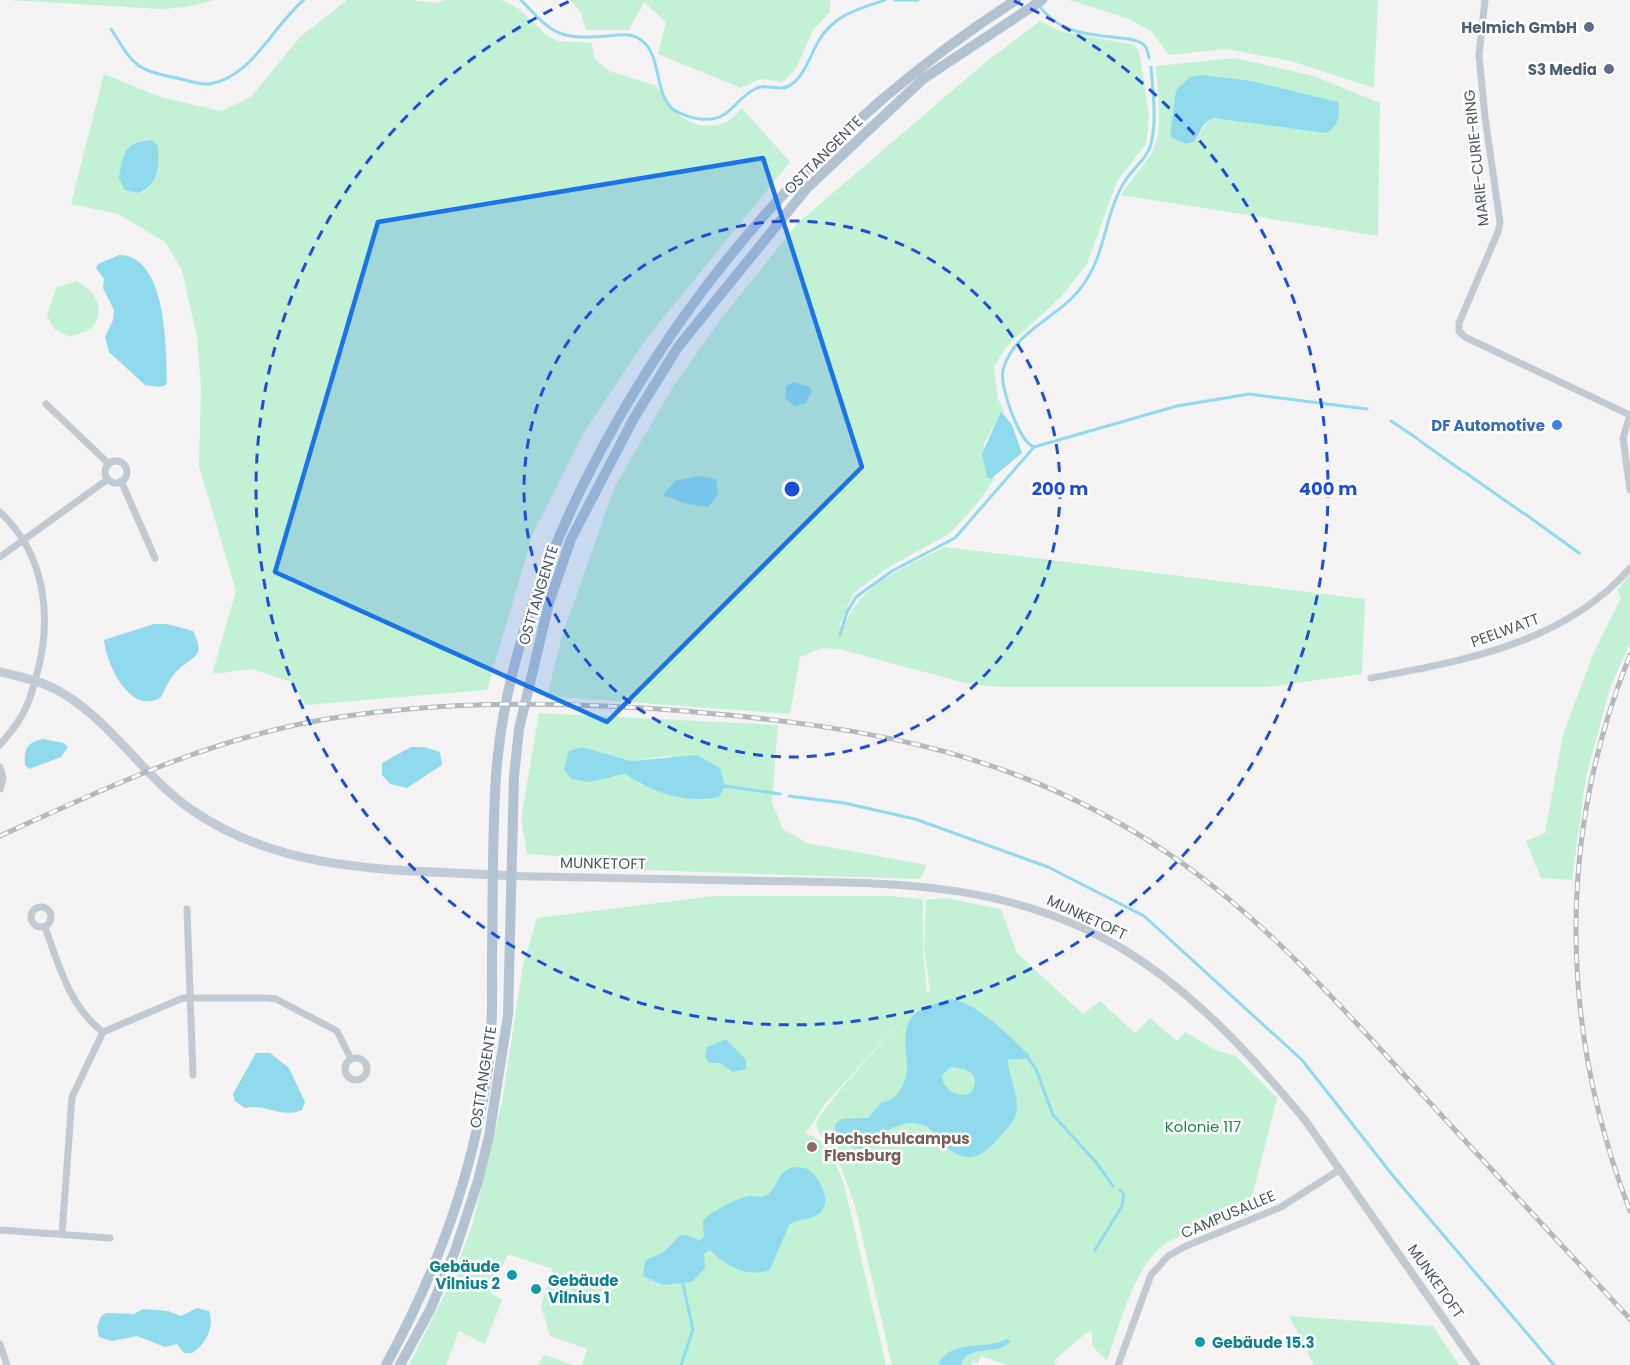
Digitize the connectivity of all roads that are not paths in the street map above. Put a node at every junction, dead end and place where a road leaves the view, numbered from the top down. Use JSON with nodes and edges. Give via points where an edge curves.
{"nodes":[{"id":1,"x":1042,"y":0,"type":"edge"},
{"id":2,"x":1485,"y":0,"type":"edge"},
{"id":3,"x":1012,"y":2,"type":"edge"},
{"id":4,"x":46,"y":404,"type":"dead end"},
{"id":5,"x":1630,"y":415,"type":"edge"},
{"id":6,"x":109,"y":464,"type":"junction"},
{"id":7,"x":108,"y":479,"type":"junction"},
{"id":8,"x":121,"y":481,"type":"junction"},
{"id":9,"x":1630,"y":490,"type":"edge"},
{"id":10,"x":0,"y":512,"type":"edge"},
{"id":11,"x":24,"y":538,"type":"junction"},
{"id":12,"x":0,"y":557,"type":"edge"},
{"id":13,"x":155,"y":558,"type":"dead end"},
{"id":14,"x":1630,"y":568,"type":"edge"},
{"id":15,"x":0,"y":672,"type":"edge"},
{"id":16,"x":1371,"y":678,"type":"dead end"},
{"id":17,"x":35,"y":681,"type":"junction"},
{"id":18,"x":0,"y":745,"type":"edge"},
{"id":19,"x":0,"y":767,"type":"edge"},
{"id":20,"x":0,"y":789,"type":"edge"},
{"id":21,"x":493,"y":875,"type":"junction"},
{"id":22,"x":512,"y":876,"type":"junction"},
{"id":23,"x":187,"y":909,"type":"dead end"},
{"id":24,"x":45,"y":927,"type":"dead end"},
{"id":25,"x":191,"y":998,"type":"junction"},
{"id":26,"x":103,"y":1032,"type":"junction"},
{"id":27,"x":351,"y":1059,"type":"dead end"},
{"id":28,"x":193,"y":1075,"type":"dead end"},
{"id":29,"x":1339,"y":1170,"type":"junction"},
{"id":30,"x":0,"y":1230,"type":"edge"},
{"id":31,"x":62,"y":1234,"type":"junction"},
{"id":32,"x":110,"y":1238,"type":"dead end"},
{"id":33,"x":0,"y":1344,"type":"edge"},
{"id":34,"x":7,"y":1365,"type":"edge"},
{"id":35,"x":386,"y":1365,"type":"edge"},
{"id":36,"x":400,"y":1365,"type":"edge"},
{"id":37,"x":1118,"y":1365,"type":"edge"},
{"id":38,"x":1476,"y":1365,"type":"edge"}],
"edges":[{"from":1,"to":22,"type":"main road","name":"OSTTANGENTE","via":[[923,79],[807,188],[678,347],[634,418],[571,539],[549,603],[519,729]]},
{"from":2,"to":5,"type":"street","name":"MARIE-CURIE-RING","via":[[1479,55],[1500,222],[1459,331]]},
{"from":3,"to":21,"type":"main road","name":"OSTTANGENTE","via":[[915,71],[803,171],[718,268],[618,417],[558,537],[514,668],[496,775]]},
{"from":4,"to":6,"type":"street"},
{"from":5,"to":9,"type":"street","name":"MARIE-CURIE-RING","via":[[1623,438]]},
{"from":6,"to":7,"type":"street","via":[[105,471]]},
{"from":6,"to":8,"type":"street","via":[[124,464],[126,474]]},
{"from":7,"to":8,"type":"street"},
{"from":7,"to":11,"type":"street"},
{"from":8,"to":13,"type":"street"},
{"from":10,"to":11,"type":"street"},
{"from":11,"to":12,"type":"street"},
{"from":11,"to":17,"type":"street","via":[[38,573],[45,606],[46,629]]},
{"from":14,"to":16,"type":"street","name":"PEELWATT","via":[[1581,612],[1548,630],[1486,654]]},
{"from":15,"to":17,"type":"main road","name":"MUNKETOFT"},
{"from":17,"to":18,"type":"street","via":[[20,719]]},
{"from":17,"to":21,"type":"main road","name":"MUNKETOFT","via":[[64,694],[89,714],[191,810],[274,851],[326,863],[399,872]]},
{"from":19,"to":20,"type":"street"},
{"from":21,"to":22,"type":"main road","name":"MUNKETOFT"},
{"from":21,"to":35,"type":"main road","name":"OSTTANGENTE","via":[[489,1066],[476,1132],[443,1245],[419,1304]]},
{"from":22,"to":29,"type":"street","name":"MUNKETOFT","via":[[898,883],[969,892],[1015,903],[1120,948],[1188,996],[1286,1096]]},
{"from":22,"to":36,"type":"main road","name":"OSTTANGENTE","via":[[508,1015],[489,1136],[455,1251],[430,1310]]},
{"from":23,"to":25,"type":"street"},
{"from":24,"to":26,"type":"street","via":[[68,989]]},
{"from":25,"to":26,"type":"street","via":[[175,1000]]},
{"from":25,"to":27,"type":"street","via":[[276,999],[337,1031]]},
{"from":25,"to":28,"type":"street"},
{"from":26,"to":31,"type":"street","via":[[72,1097]]},
{"from":29,"to":37,"type":"street","name":"CAMPUSALLEE","via":[[1281,1207],[1168,1256],[1151,1275]]},
{"from":29,"to":38,"type":"street","name":"MUNKETOFT"},
{"from":30,"to":31,"type":"street"},
{"from":31,"to":32,"type":"street"},
{"from":33,"to":34,"type":"street"}]}
